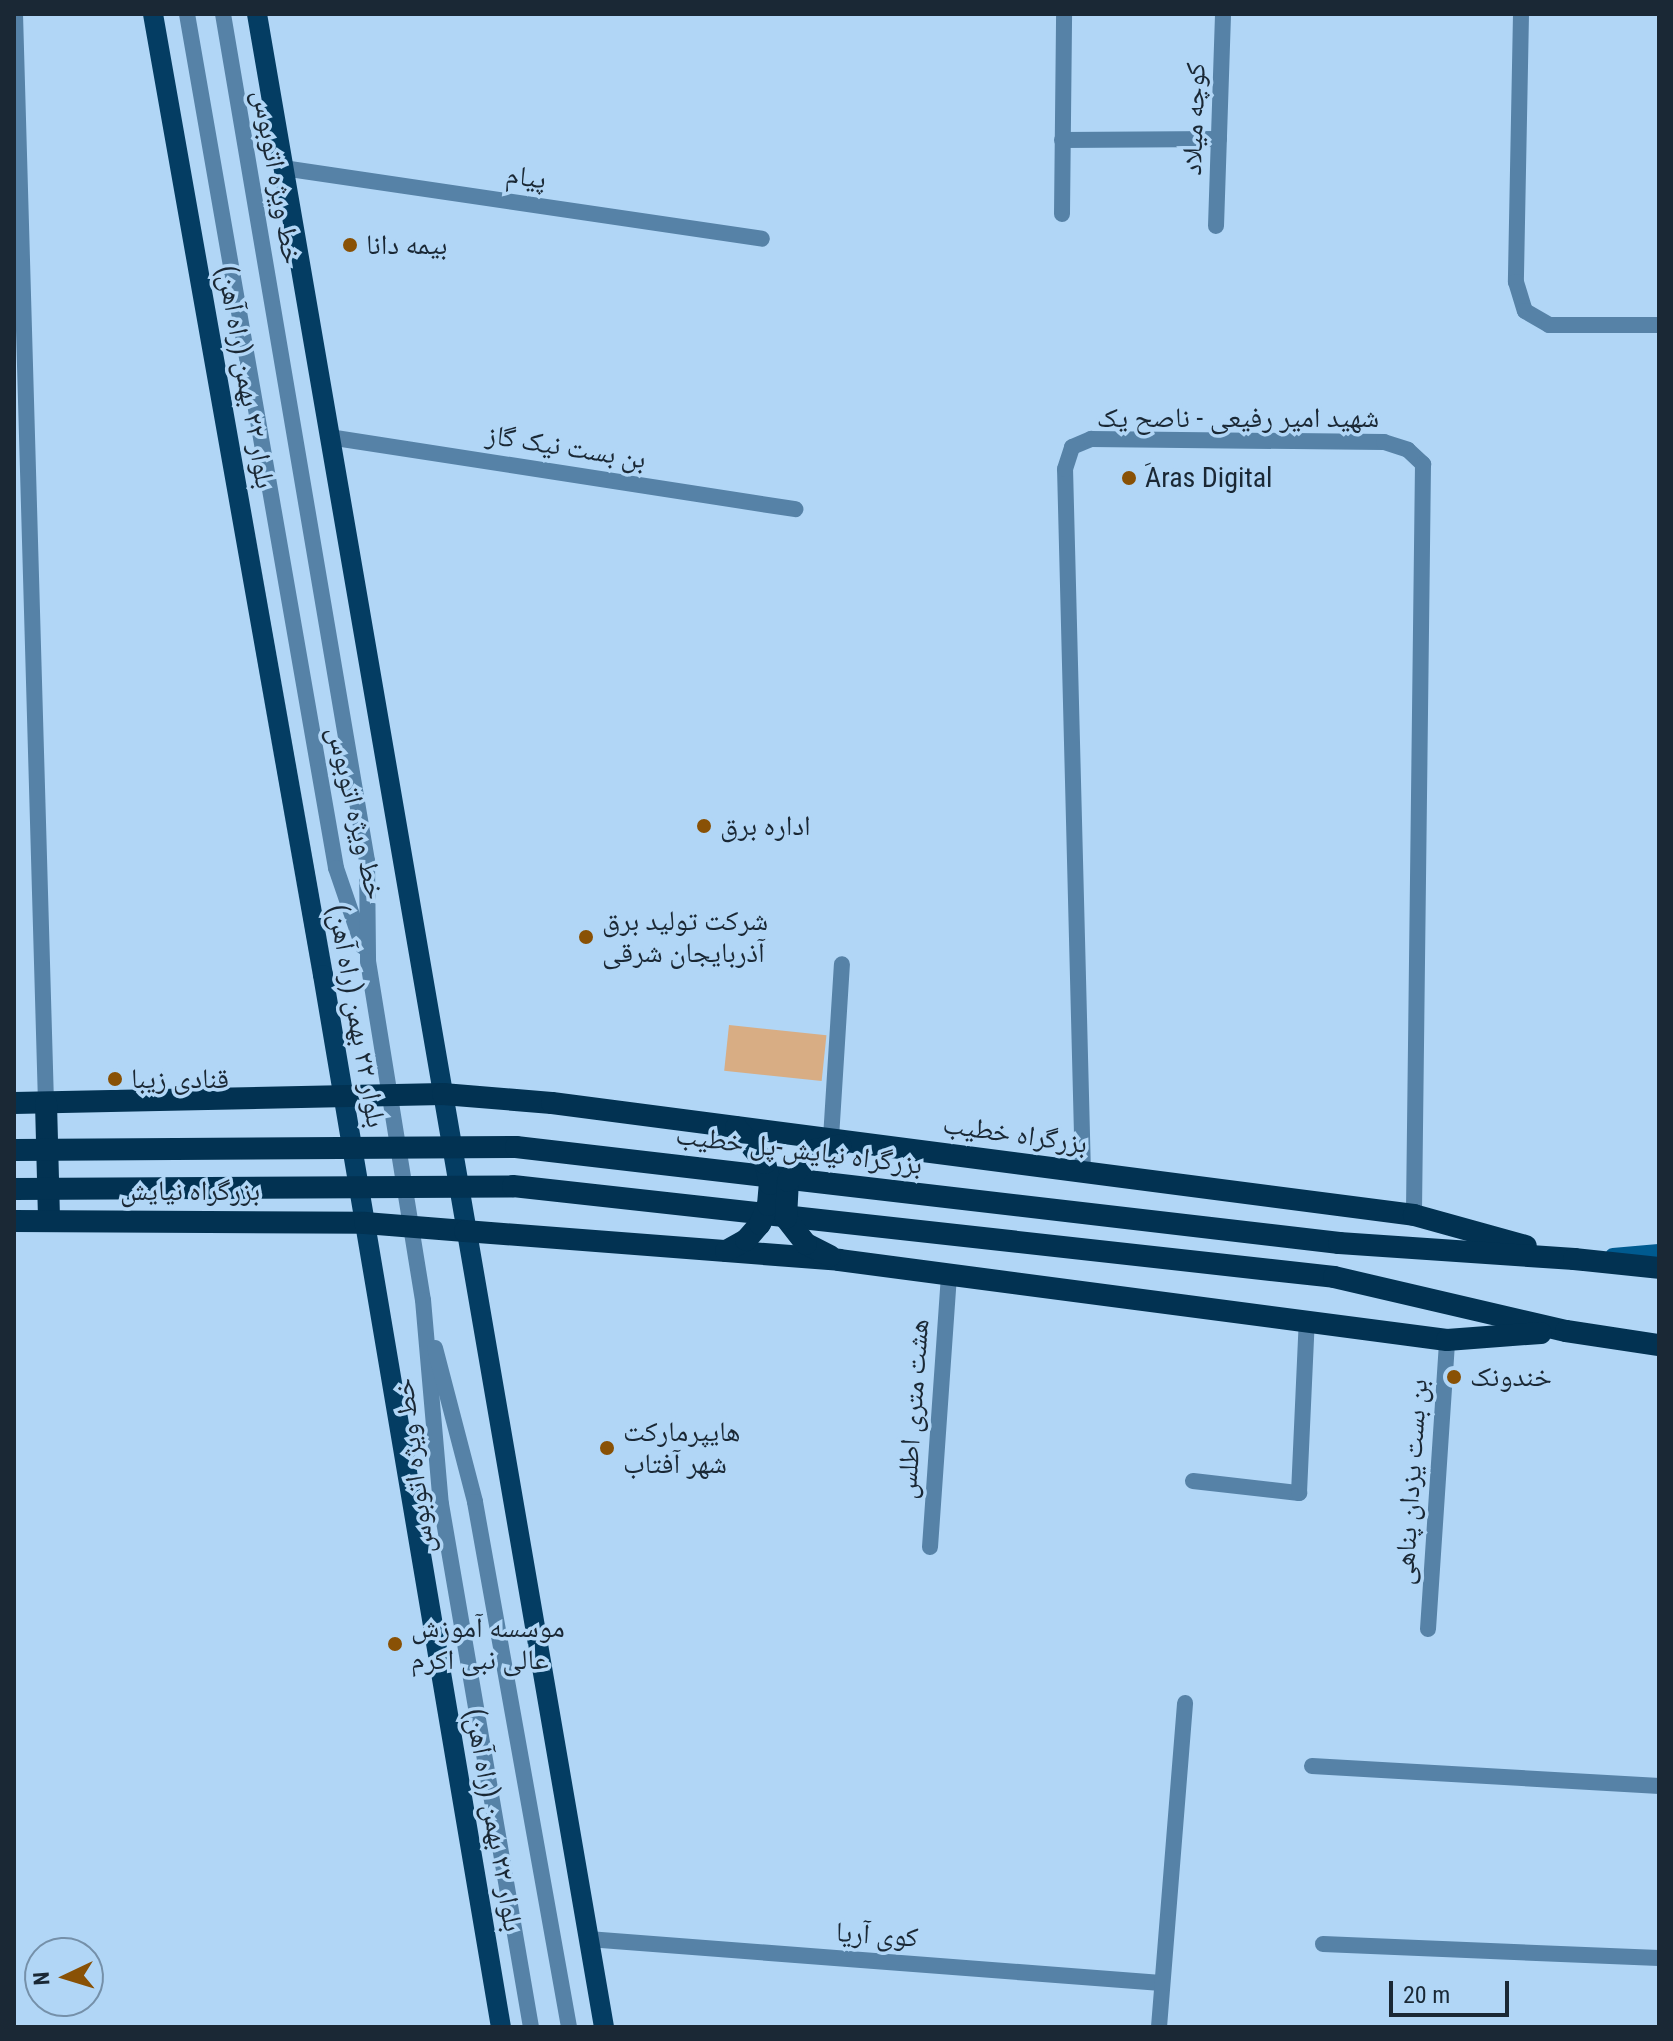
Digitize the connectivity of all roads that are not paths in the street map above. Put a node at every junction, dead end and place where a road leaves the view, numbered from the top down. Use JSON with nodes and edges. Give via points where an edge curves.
{"nodes":[{"id":1,"x":15,"y":14,"type":"edge"},
{"id":2,"x":153,"y":14,"type":"edge"},
{"id":3,"x":187,"y":14,"type":"edge"},
{"id":4,"x":223,"y":14,"type":"edge"},
{"id":5,"x":257,"y":14,"type":"edge"},
{"id":6,"x":1064,"y":14,"type":"edge"},
{"id":7,"x":1223,"y":14,"type":"edge"},
{"id":8,"x":1521,"y":14,"type":"edge"},
{"id":9,"x":1219,"y":139,"type":"junction"},
{"id":10,"x":1062,"y":140,"type":"junction"},
{"id":11,"x":283,"y":168,"type":"junction"},
{"id":12,"x":1062,"y":214,"type":"dead end"},
{"id":13,"x":1216,"y":226,"type":"dead end"},
{"id":14,"x":762,"y":239,"type":"dead end"},
{"id":15,"x":19,"y":265,"type":"edge"},
{"id":16,"x":1659,"y":325,"type":"edge"},
{"id":17,"x":329,"y":437,"type":"junction"},
{"id":18,"x":795,"y":509,"type":"dead end"},
{"id":19,"x":368,"y":961,"type":"junction"},
{"id":20,"x":842,"y":964,"type":"dead end"},
{"id":21,"x":443,"y":1094,"type":"junction"},
{"id":22,"x":341,"y":1095,"type":"junction"},
{"id":23,"x":390,"y":1095,"type":"junction"},
{"id":24,"x":14,"y":1103,"type":"edge"},
{"id":25,"x":46,"y":1103,"type":"junction"},
{"id":26,"x":736,"y":1127,"type":"junction"},
{"id":27,"x":831,"y":1138,"type":"junction"},
{"id":28,"x":854,"y":1142,"type":"junction"},
{"id":29,"x":14,"y":1150,"type":"edge"},
{"id":30,"x":1083,"y":1174,"type":"junction"},
{"id":31,"x":14,"y":1189,"type":"edge"},
{"id":32,"x":1414,"y":1215,"type":"junction"},
{"id":33,"x":14,"y":1221,"type":"edge"},
{"id":34,"x":49,"y":1221,"type":"junction"},
{"id":35,"x":365,"y":1223,"type":"junction"},
{"id":36,"x":411,"y":1227,"type":"junction"},
{"id":37,"x":465,"y":1231,"type":"junction"},
{"id":38,"x":726,"y":1251,"type":"junction"},
{"id":39,"x":1659,"y":1252,"type":"edge"},
{"id":40,"x":1574,"y":1259,"type":"junction"},
{"id":41,"x":839,"y":1260,"type":"junction"},
{"id":42,"x":1659,"y":1268,"type":"edge"},
{"id":43,"x":949,"y":1274,"type":"junction"},
{"id":44,"x":423,"y":1300,"type":"junction"},
{"id":45,"x":1307,"y":1319,"type":"junction"},
{"id":46,"x":1566,"y":1331,"type":"junction"},
{"id":47,"x":1447,"y":1340,"type":"junction"},
{"id":48,"x":1659,"y":1345,"type":"edge"},
{"id":49,"x":1193,"y":1481,"type":"dead end"},
{"id":50,"x":930,"y":1547,"type":"dead end"},
{"id":51,"x":1428,"y":1629,"type":"dead end"},
{"id":52,"x":1185,"y":1703,"type":"dead end"},
{"id":53,"x":1312,"y":1766,"type":"dead end"},
{"id":54,"x":1659,"y":1786,"type":"edge"},
{"id":55,"x":588,"y":1939,"type":"junction"},
{"id":56,"x":1323,"y":1944,"type":"dead end"},
{"id":57,"x":1659,"y":1958,"type":"edge"},
{"id":58,"x":1161,"y":1983,"type":"junction"},
{"id":59,"x":501,"y":2027,"type":"edge"},
{"id":60,"x":531,"y":2027,"type":"edge"},
{"id":61,"x":569,"y":2027,"type":"edge"},
{"id":62,"x":604,"y":2027,"type":"edge"},
{"id":63,"x":1159,"y":2027,"type":"edge"}],
"edges":[{"from":1,"to":15,"type":"street"},
{"from":2,"to":22,"type":"main road","name":"بلوار ۲۲ بهمن (راه آهن)"},
{"from":3,"to":19,"type":"street","name":"خط ویژه اتوبوس","via":[[336,868]]},
{"from":4,"to":19,"type":"street","name":"خط ویژه اتوبوس","via":[[367,861]]},
{"from":5,"to":11,"type":"main road"},
{"from":6,"to":10,"type":"street"},
{"from":7,"to":9,"type":"street","name":"کوچه میلاد"},
{"from":8,"to":16,"type":"street","via":[[1516,282],[1525,311],[1549,325]]},
{"from":9,"to":10,"type":"street"},
{"from":9,"to":13,"type":"street","name":"کوچه میلاد"},
{"from":10,"to":12,"type":"street"},
{"from":11,"to":14,"type":"street","name":"پیام"},
{"from":11,"to":17,"type":"main road"},
{"from":15,"to":25,"type":"street"},
{"from":17,"to":18,"type":"street","name":"بن بست نیک گاز"},
{"from":17,"to":21,"type":"main road"},
{"from":19,"to":23,"type":"street"},
{"from":20,"to":27,"type":"street"},
{"from":21,"to":23,"type":"highway","name":"بزرگراه خطیب"},
{"from":21,"to":26,"type":"highway","name":"بزرگراه خطیب"},
{"from":21,"to":37,"type":"main road"},
{"from":22,"to":23,"type":"highway","name":"بزرگراه خطیب"},
{"from":22,"to":25,"type":"highway"},
{"from":22,"to":35,"type":"main road","name":"بلوار ۲۲ بهمن (راه آهن)"},
{"from":23,"to":36,"type":"street"},
{"from":24,"to":25,"type":"highway"},
{"from":25,"to":34,"type":"highway"},
{"from":26,"to":27,"type":"highway","name":"بزرگراه خطیب"},
{"from":26,"to":38,"type":"highway","via":[[765,1163],[770,1184],[760,1224]]},
{"from":27,"to":28,"type":"highway","name":"بزرگراه خطیب"},
{"from":28,"to":30,"type":"highway","name":"بزرگراه خطیب"},
{"from":28,"to":41,"type":"highway","via":[[814,1150],[788,1181],[786,1218],[806,1244]]},
{"from":29,"to":40,"type":"highway","name":"بزرگراه نیایش-پل خطیب","via":[[516,1147],[1339,1243]]},
{"from":30,"to":32,"type":"highway","name":"بزرگراه خطیب"},
{"from":30,"to":32,"type":"street","name":"شهید امیر رفیعی - ناصح یک","via":[[1065,469],[1072,447],[1091,439],[1384,442],[1408,450],[1423,464]]},
{"from":31,"to":46,"type":"highway","via":[[513,1186],[1334,1277]]},
{"from":32,"to":40,"type":"highway","name":"بزرگراه خطیب"},
{"from":33,"to":34,"type":"highway","name":"بزرگراه نیایش"},
{"from":34,"to":35,"type":"highway","name":"بزرگراه نیایش"},
{"from":35,"to":36,"type":"highway","name":"بزرگراه نیایش"},
{"from":35,"to":59,"type":"main road","name":"بلوار ۲۲ بهمن (راه آهن)"},
{"from":36,"to":37,"type":"highway","name":"بزرگراه نیایش"},
{"from":36,"to":44,"type":"street"},
{"from":37,"to":38,"type":"highway"},
{"from":37,"to":55,"type":"main road"},
{"from":38,"to":41,"type":"highway"},
{"from":39,"to":40,"type":"main road"},
{"from":40,"to":42,"type":"highway"},
{"from":41,"to":43,"type":"highway"},
{"from":43,"to":45,"type":"highway"},
{"from":43,"to":50,"type":"street","name":"هشت متری اطلس"},
{"from":44,"to":60,"type":"street","name":"خط ویژه اتوبوس","via":[[441,1504]]},
{"from":44,"to":61,"type":"street","name":"خط ویژه اتوبوس","via":[[475,1502]]},
{"from":45,"to":47,"type":"highway"},
{"from":45,"to":49,"type":"street","via":[[1299,1493]]},
{"from":46,"to":47,"type":"highway"},
{"from":46,"to":48,"type":"highway"},
{"from":47,"to":51,"type":"street","name":"بن بست یزدان پناهی"},
{"from":52,"to":58,"type":"street"},
{"from":53,"to":54,"type":"street"},
{"from":55,"to":58,"type":"street","name":"کوی آریا"},
{"from":55,"to":62,"type":"main road"},
{"from":56,"to":57,"type":"street"},
{"from":58,"to":63,"type":"street"}]}
